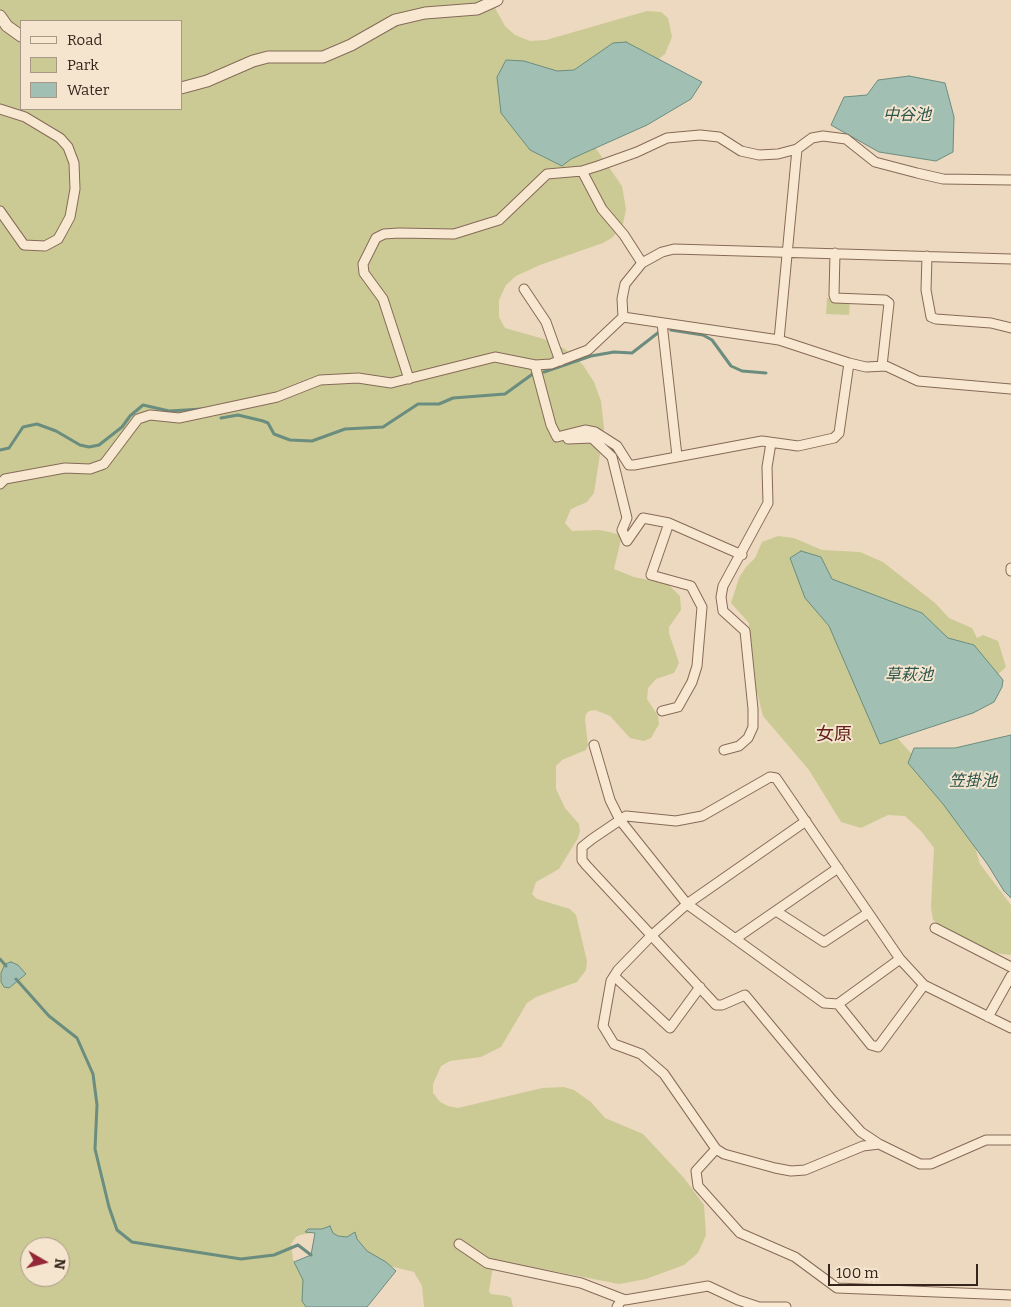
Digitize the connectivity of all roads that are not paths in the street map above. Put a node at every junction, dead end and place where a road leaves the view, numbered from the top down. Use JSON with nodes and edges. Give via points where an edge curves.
{"nodes":[{"id":1,"x":497,"y":0,"type":"edge"},
{"id":2,"x":0,"y":16,"type":"edge"},
{"id":3,"x":20,"y":35,"type":"edge"},
{"id":4,"x":182,"y":88,"type":"edge"},
{"id":5,"x":0,"y":109,"type":"edge"},
{"id":6,"x":797,"y":149,"type":"junction"},
{"id":7,"x":582,"y":171,"type":"junction"},
{"id":8,"x":1011,"y":180,"type":"edge"},
{"id":9,"x":0,"y":211,"type":"edge"},
{"id":10,"x":788,"y":252,"type":"junction"},
{"id":11,"x":835,"y":253,"type":"junction"},
{"id":12,"x":927,"y":256,"type":"junction"},
{"id":13,"x":1011,"y":259,"type":"edge"},
{"id":14,"x":642,"y":263,"type":"junction"},
{"id":15,"x":524,"y":289,"type":"dead end"},
{"id":16,"x":624,"y":317,"type":"junction"},
{"id":17,"x":662,"y":323,"type":"junction"},
{"id":18,"x":1011,"y":328,"type":"edge"},
{"id":19,"x":779,"y":340,"type":"junction"},
{"id":20,"x":560,"y":361,"type":"junction"},
{"id":21,"x":848,"y":363,"type":"junction"},
{"id":22,"x":535,"y":365,"type":"junction"},
{"id":23,"x":882,"y":366,"type":"junction"},
{"id":24,"x":409,"y":379,"type":"junction"},
{"id":25,"x":1011,"y":389,"type":"edge"},
{"id":26,"x":557,"y":437,"type":"junction"},
{"id":27,"x":771,"y":443,"type":"junction"},
{"id":28,"x":677,"y":456,"type":"junction"},
{"id":29,"x":0,"y":484,"type":"edge"},
{"id":30,"x":669,"y":523,"type":"junction"},
{"id":31,"x":742,"y":556,"type":"junction"},
{"id":32,"x":662,"y":711,"type":"dead end"},
{"id":33,"x":594,"y":744,"type":"dead end"},
{"id":34,"x":724,"y":750,"type":"dead end"},
{"id":35,"x":620,"y":820,"type":"junction"},
{"id":36,"x":806,"y":821,"type":"junction"},
{"id":37,"x":838,"y":868,"type":"junction"},
{"id":38,"x":687,"y":904,"type":"junction"},
{"id":39,"x":776,"y":911,"type":"junction"},
{"id":40,"x":868,"y":913,"type":"junction"},
{"id":41,"x":934,"y":928,"type":"dead end"},
{"id":42,"x":651,"y":936,"type":"junction"},
{"id":43,"x":735,"y":939,"type":"junction"},
{"id":44,"x":900,"y":959,"type":"junction"},
{"id":45,"x":1011,"y":967,"type":"edge"},
{"id":46,"x":614,"y":976,"type":"junction"},
{"id":47,"x":1011,"y":976,"type":"edge"},
{"id":48,"x":924,"y":985,"type":"junction"},
{"id":49,"x":700,"y":988,"type":"junction"},
{"id":50,"x":838,"y":1004,"type":"junction"},
{"id":51,"x":988,"y":1017,"type":"junction"},
{"id":52,"x":1011,"y":1028,"type":"edge"},
{"id":53,"x":1011,"y":1140,"type":"edge"},
{"id":54,"x":879,"y":1144,"type":"junction"},
{"id":55,"x":716,"y":1149,"type":"junction"},
{"id":56,"x":459,"y":1244,"type":"dead end"},
{"id":57,"x":1011,"y":1295,"type":"edge"},
{"id":58,"x":622,"y":1298,"type":"junction"},
{"id":59,"x":617,"y":1307,"type":"edge"},
{"id":60,"x":786,"y":1307,"type":"edge"}],
"edges":[{"from":1,"to":4,"type":"street","via":[[477,9],[395,20],[322,57],[268,57]]},
{"from":2,"to":3,"type":"street"},
{"from":5,"to":9,"type":"street","via":[[25,118],[60,138],[68,147],[74,163],[75,179],[70,217],[52,244],[24,245]]},
{"from":6,"to":7,"type":"street","via":[[759,155],[740,152],[719,138],[700,135],[667,138]]},
{"from":6,"to":8,"type":"street","via":[[812,138],[846,139],[875,162],[917,173],[943,178]]},
{"from":6,"to":10,"type":"street"},
{"from":7,"to":14,"type":"street","via":[[602,209]]},
{"from":7,"to":24,"type":"street","via":[[547,174],[499,220],[454,234],[384,234],[376,238],[363,264],[364,273],[383,299]]},
{"from":10,"to":11,"type":"street"},
{"from":10,"to":14,"type":"street","via":[[674,249]]},
{"from":10,"to":19,"type":"street"},
{"from":11,"to":12,"type":"street"},
{"from":11,"to":23,"type":"street","via":[[835,298],[886,300],[889,303]]},
{"from":12,"to":13,"type":"street"},
{"from":12,"to":18,"type":"street","via":[[926,290],[931,317]]},
{"from":14,"to":16,"type":"street","via":[[625,284],[622,299]]},
{"from":15,"to":20,"type":"street","via":[[546,322]]},
{"from":16,"to":17,"type":"street"},
{"from":16,"to":20,"type":"street","via":[[588,350]]},
{"from":17,"to":19,"type":"street"},
{"from":17,"to":28,"type":"street"},
{"from":19,"to":21,"type":"street"},
{"from":20,"to":22,"type":"street"},
{"from":21,"to":23,"type":"street"},
{"from":21,"to":27,"type":"street","via":[[839,433],[834,438],[798,446]]},
{"from":22,"to":24,"type":"street","via":[[495,357]]},
{"from":22,"to":26,"type":"street"},
{"from":23,"to":25,"type":"street","via":[[918,381]]},
{"from":24,"to":29,"type":"street","via":[[391,383],[358,378],[320,380],[277,397],[179,418],[150,414],[138,419],[104,464],[90,469],[39,472],[5,479]]},
{"from":26,"to":28,"type":"street","via":[[586,430],[595,432],[617,446],[630,465]]},
{"from":26,"to":30,"type":"street","via":[[559,441],[592,438],[612,458],[627,518],[622,530],[628,541],[643,518]]},
{"from":27,"to":28,"type":"street","via":[[762,441]]},
{"from":27,"to":31,"type":"street","via":[[767,467],[768,503]]},
{"from":30,"to":31,"type":"street"},
{"from":30,"to":32,"type":"street","via":[[651,576],[691,586],[702,607],[697,666],[692,682],[678,707]]},
{"from":31,"to":34,"type":"street","via":[[723,586],[721,597],[723,611],[745,631],[753,727],[739,746]]},
{"from":33,"to":35,"type":"street","via":[[610,800]]},
{"from":35,"to":36,"type":"street","via":[[626,816],[676,821],[702,816],[770,777],[776,778]]},
{"from":35,"to":38,"type":"street"},
{"from":35,"to":42,"type":"street","via":[[582,847],[582,860]]},
{"from":36,"to":37,"type":"street"},
{"from":36,"to":38,"type":"street"},
{"from":37,"to":39,"type":"street"},
{"from":37,"to":40,"type":"street"},
{"from":38,"to":42,"type":"street"},
{"from":38,"to":43,"type":"street"},
{"from":39,"to":40,"type":"street","via":[[824,942]]},
{"from":39,"to":43,"type":"street"},
{"from":40,"to":44,"type":"street"},
{"from":41,"to":45,"type":"street"},
{"from":42,"to":46,"type":"street"},
{"from":42,"to":49,"type":"street"},
{"from":43,"to":50,"type":"street","via":[[824,1003]]},
{"from":44,"to":48,"type":"street"},
{"from":44,"to":50,"type":"street"},
{"from":46,"to":49,"type":"street","via":[[670,1028]]},
{"from":46,"to":55,"type":"street","via":[[603,1026],[614,1044],[641,1054],[664,1074]]},
{"from":47,"to":51,"type":"street"},
{"from":48,"to":50,"type":"street","via":[[878,1047],[871,1044]]},
{"from":48,"to":51,"type":"street"},
{"from":49,"to":54,"type":"street","via":[[716,1005],[745,995],[833,1101],[861,1132]]},
{"from":51,"to":52,"type":"street"},
{"from":53,"to":54,"type":"street","via":[[986,1140],[931,1164],[920,1164]]},
{"from":54,"to":55,"type":"street","via":[[863,1146],[813,1167],[791,1171],[724,1154]]},
{"from":55,"to":57,"type":"street","via":[[696,1171],[698,1186],[740,1233],[795,1257],[837,1288]]},
{"from":56,"to":58,"type":"street","via":[[487,1263],[581,1283]]},
{"from":58,"to":59,"type":"street"},
{"from":58,"to":60,"type":"street","via":[[708,1286],[759,1307]]}]}
